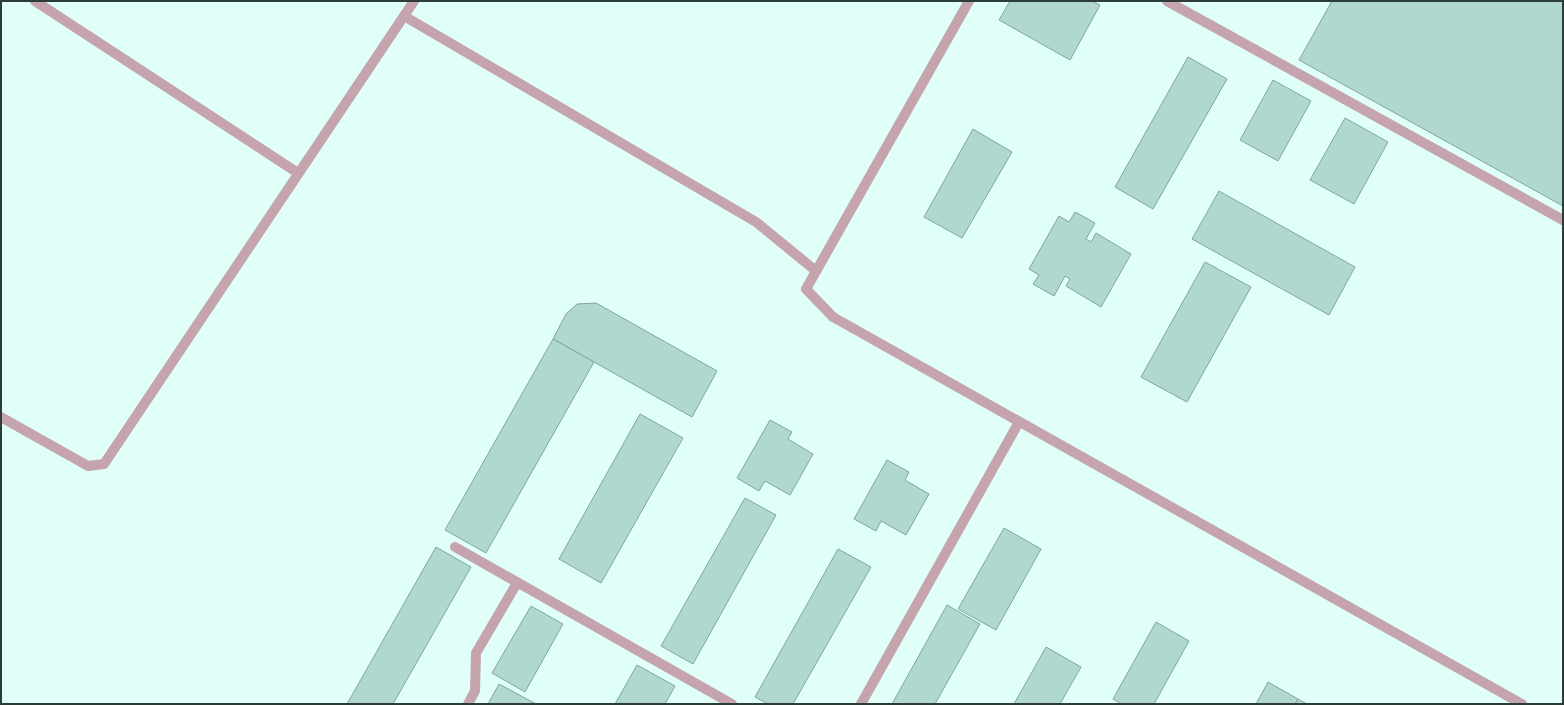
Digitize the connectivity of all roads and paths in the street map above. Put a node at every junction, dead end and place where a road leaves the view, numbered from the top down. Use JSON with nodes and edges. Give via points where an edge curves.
{"nodes":[{"id":1,"x":35,"y":1,"type":"edge"},
{"id":2,"x":414,"y":1,"type":"edge"},
{"id":3,"x":969,"y":1,"type":"edge"},
{"id":4,"x":1166,"y":1,"type":"edge"},
{"id":5,"x":404,"y":16,"type":"junction"},
{"id":6,"x":298,"y":174,"type":"junction"},
{"id":7,"x":1563,"y":220,"type":"edge"},
{"id":8,"x":816,"y":271,"type":"junction"},
{"id":9,"x":1,"y":417,"type":"edge"},
{"id":10,"x":1019,"y":422,"type":"junction"},
{"id":11,"x":455,"y":548,"type":"dead end"},
{"id":12,"x":517,"y":583,"type":"junction"},
{"id":13,"x":468,"y":704,"type":"edge"},
{"id":14,"x":732,"y":704,"type":"edge"},
{"id":15,"x":861,"y":704,"type":"edge"},
{"id":16,"x":1522,"y":704,"type":"edge"}],
"edges":[{"from":1,"to":6,"type":"street"},
{"from":2,"to":5,"type":"street"},
{"from":3,"to":8,"type":"street"},
{"from":4,"to":7,"type":"street"},
{"from":5,"to":6,"type":"street"},
{"from":5,"to":8,"type":"street","via":[[756,222]]},
{"from":6,"to":9,"type":"street","via":[[104,464],[88,466]]},
{"from":8,"to":10,"type":"street","via":[[806,289],[833,317]]},
{"from":10,"to":15,"type":"street"},
{"from":10,"to":16,"type":"street"},
{"from":11,"to":12,"type":"street"},
{"from":12,"to":13,"type":"street","via":[[476,653],[475,690]]},
{"from":12,"to":14,"type":"street"}]}
